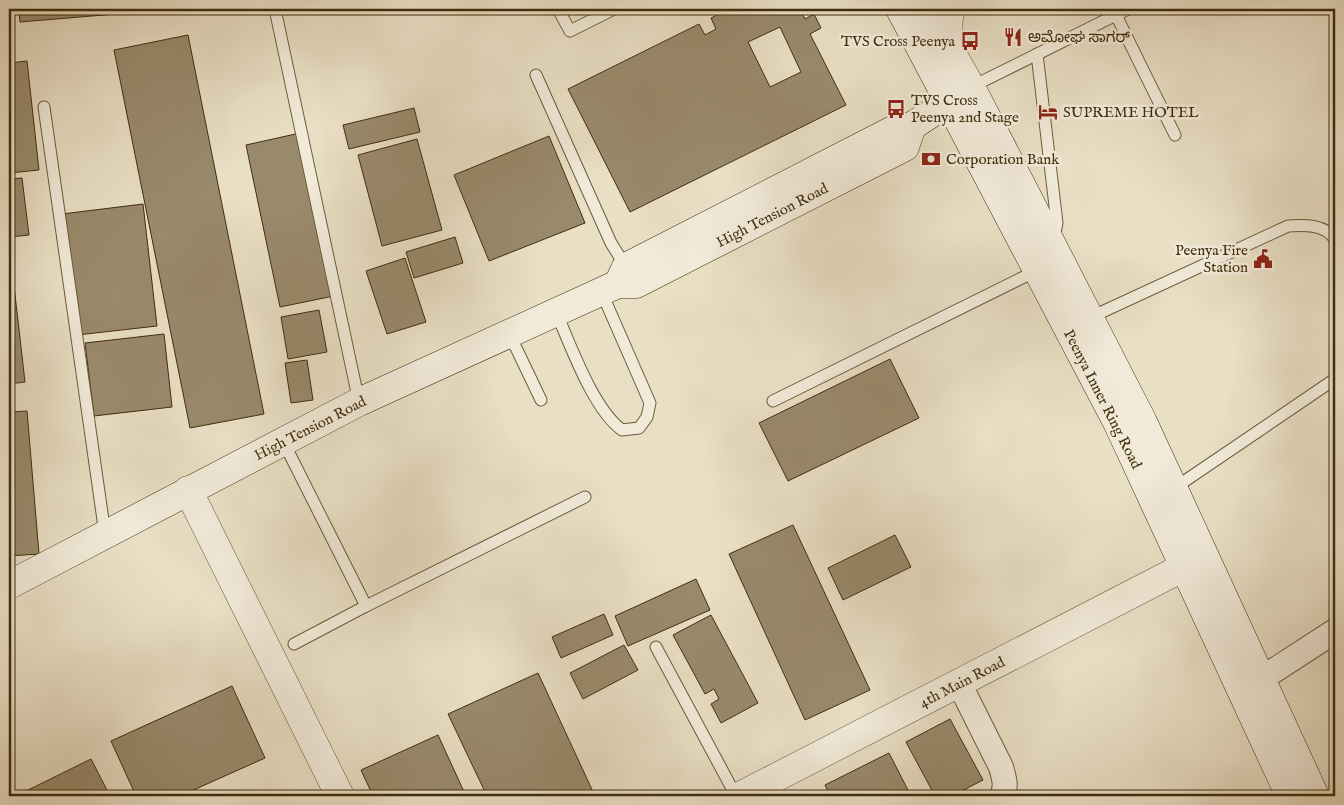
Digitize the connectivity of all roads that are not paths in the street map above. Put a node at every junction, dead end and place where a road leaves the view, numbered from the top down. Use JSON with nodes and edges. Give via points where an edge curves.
{"nodes":[{"id":1,"x":275,"y":9,"type":"edge"},
{"id":2,"x":558,"y":9,"type":"edge"},
{"id":3,"x":614,"y":9,"type":"edge"},
{"id":4,"x":950,"y":9,"type":"edge"},
{"id":5,"x":1128,"y":9,"type":"edge"},
{"id":6,"x":915,"y":13,"type":"edge"},
{"id":7,"x":1116,"y":15,"type":"junction"},
{"id":8,"x":936,"y":51,"type":"junction"},
{"id":9,"x":1038,"y":54,"type":"junction"},
{"id":10,"x":536,"y":75,"type":"dead end"},
{"id":11,"x":971,"y":87,"type":"junction"},
{"id":12,"x":949,"y":104,"type":"junction"},
{"id":13,"x":44,"y":107,"type":"dead end"},
{"id":14,"x":1175,"y":135,"type":"dead end"},
{"id":15,"x":1048,"y":236,"type":"junction"},
{"id":16,"x":1335,"y":240,"type":"edge"},
{"id":17,"x":1038,"y":270,"type":"junction"},
{"id":18,"x":615,"y":281,"type":"junction"},
{"id":19,"x":556,"y":312,"type":"junction"},
{"id":20,"x":1090,"y":318,"type":"junction"},
{"id":21,"x":509,"y":333,"type":"junction"},
{"id":22,"x":1335,"y":378,"type":"edge"},
{"id":23,"x":541,"y":400,"type":"dead end"},
{"id":24,"x":773,"y":401,"type":"dead end"},
{"id":25,"x":359,"y":402,"type":"junction"},
{"id":26,"x":284,"y":441,"type":"junction"},
{"id":27,"x":1173,"y":488,"type":"junction"},
{"id":28,"x":188,"y":490,"type":"junction"},
{"id":29,"x":585,"y":497,"type":"dead end"},
{"id":30,"x":105,"y":534,"type":"junction"},
{"id":31,"x":1184,"y":567,"type":"junction"},
{"id":32,"x":9,"y":585,"type":"edge"},
{"id":33,"x":366,"y":606,"type":"junction"},
{"id":34,"x":1335,"y":631,"type":"edge"},
{"id":35,"x":294,"y":644,"type":"dead end"},
{"id":36,"x":656,"y":647,"type":"dead end"},
{"id":37,"x":1261,"y":679,"type":"junction"},
{"id":38,"x":959,"y":683,"type":"junction"},
{"id":39,"x":340,"y":796,"type":"edge"},
{"id":40,"x":738,"y":796,"type":"edge"},
{"id":41,"x":1002,"y":796,"type":"edge"},
{"id":42,"x":1290,"y":796,"type":"edge"},
{"id":43,"x":1315,"y":796,"type":"edge"}],
"edges":[{"from":1,"to":25,"type":"lane"},
{"from":2,"to":3,"type":"lane","via":[[570,32]]},
{"from":4,"to":8,"type":"main road"},
{"from":5,"to":7,"type":"lane"},
{"from":6,"to":8,"type":"main road","name":"Peenya Inner Ring Road"},
{"from":7,"to":9,"type":"lane"},
{"from":7,"to":14,"type":"lane"},
{"from":8,"to":11,"type":"main road","name":"Peenya Inner Ring Road"},
{"from":8,"to":12,"type":"main road","name":"Peenya Inner Ring Road"},
{"from":9,"to":11,"type":"lane"},
{"from":9,"to":15,"type":"lane","via":[[1057,223],[1055,233]]},
{"from":10,"to":18,"type":"lane","via":[[612,243]]},
{"from":11,"to":12,"type":"main road","name":"High Tension Road"},
{"from":11,"to":15,"type":"main road","name":"Peenya Inner Ring Road"},
{"from":12,"to":17,"type":"main road","name":"Peenya Inner Ring Road"},
{"from":12,"to":18,"type":"main road","name":"High Tension Road","via":[[912,126],[905,147],[636,284]]},
{"from":13,"to":30,"type":"lane"},
{"from":15,"to":20,"type":"main road","name":"Peenya Inner Ring Road"},
{"from":16,"to":20,"type":"lane","via":[[1331,234],[1311,225],[1288,226]]},
{"from":17,"to":24,"type":"lane"},
{"from":17,"to":31,"type":"main road","name":"Peenya Inner Ring Road","via":[[1118,424]]},
{"from":18,"to":19,"type":"main road","name":"High Tension Road"},
{"from":18,"to":19,"type":"lane","via":[[650,403],[647,417],[639,428],[622,430],[610,421]]},
{"from":19,"to":21,"type":"main road","name":"High Tension Road"},
{"from":20,"to":27,"type":"main road","name":"Peenya Inner Ring Road"},
{"from":21,"to":23,"type":"lane"},
{"from":21,"to":25,"type":"main road","name":"High Tension Road"},
{"from":22,"to":27,"type":"lane"},
{"from":25,"to":26,"type":"main road","name":"High Tension Road"},
{"from":26,"to":28,"type":"main road","name":"High Tension Road"},
{"from":26,"to":33,"type":"lane"},
{"from":27,"to":37,"type":"main road","name":"Peenya Inner Ring Road"},
{"from":28,"to":30,"type":"main road","name":"High Tension Road"},
{"from":28,"to":39,"type":"main road"},
{"from":29,"to":33,"type":"lane"},
{"from":30,"to":32,"type":"main road","name":"High Tension Road"},
{"from":31,"to":38,"type":"main road","name":"4th Main Road"},
{"from":31,"to":42,"type":"main road","name":"Peenya Inner Ring Road"},
{"from":33,"to":35,"type":"lane"},
{"from":34,"to":37,"type":"street"},
{"from":36,"to":40,"type":"lane"},
{"from":37,"to":43,"type":"main road","name":"Peenya Inner Ring Road"},
{"from":38,"to":40,"type":"main road","name":"4th Main Road"},
{"from":38,"to":41,"type":"street","via":[[1001,768],[1004,780]]}]}
